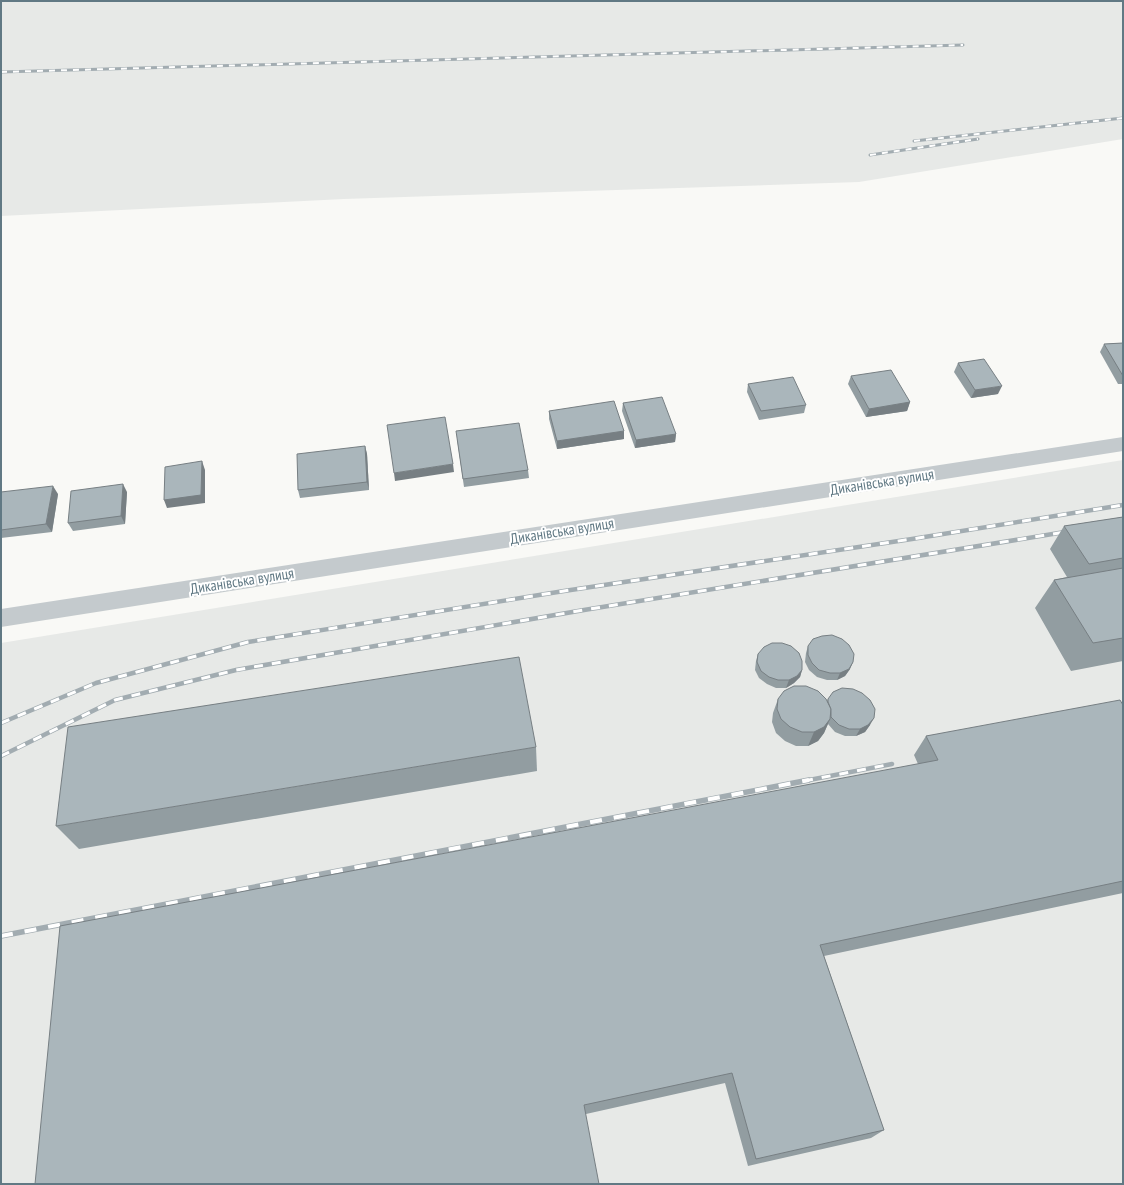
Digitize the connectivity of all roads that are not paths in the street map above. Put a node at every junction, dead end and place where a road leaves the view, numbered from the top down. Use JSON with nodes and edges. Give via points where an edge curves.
{"nodes":[{"id":1,"x":1123,"y":444,"type":"edge"},
{"id":2,"x":1,"y":618,"type":"edge"}],
"edges":[{"from":1,"to":2,"type":"street","name":"Диканівська вулиця"}]}
